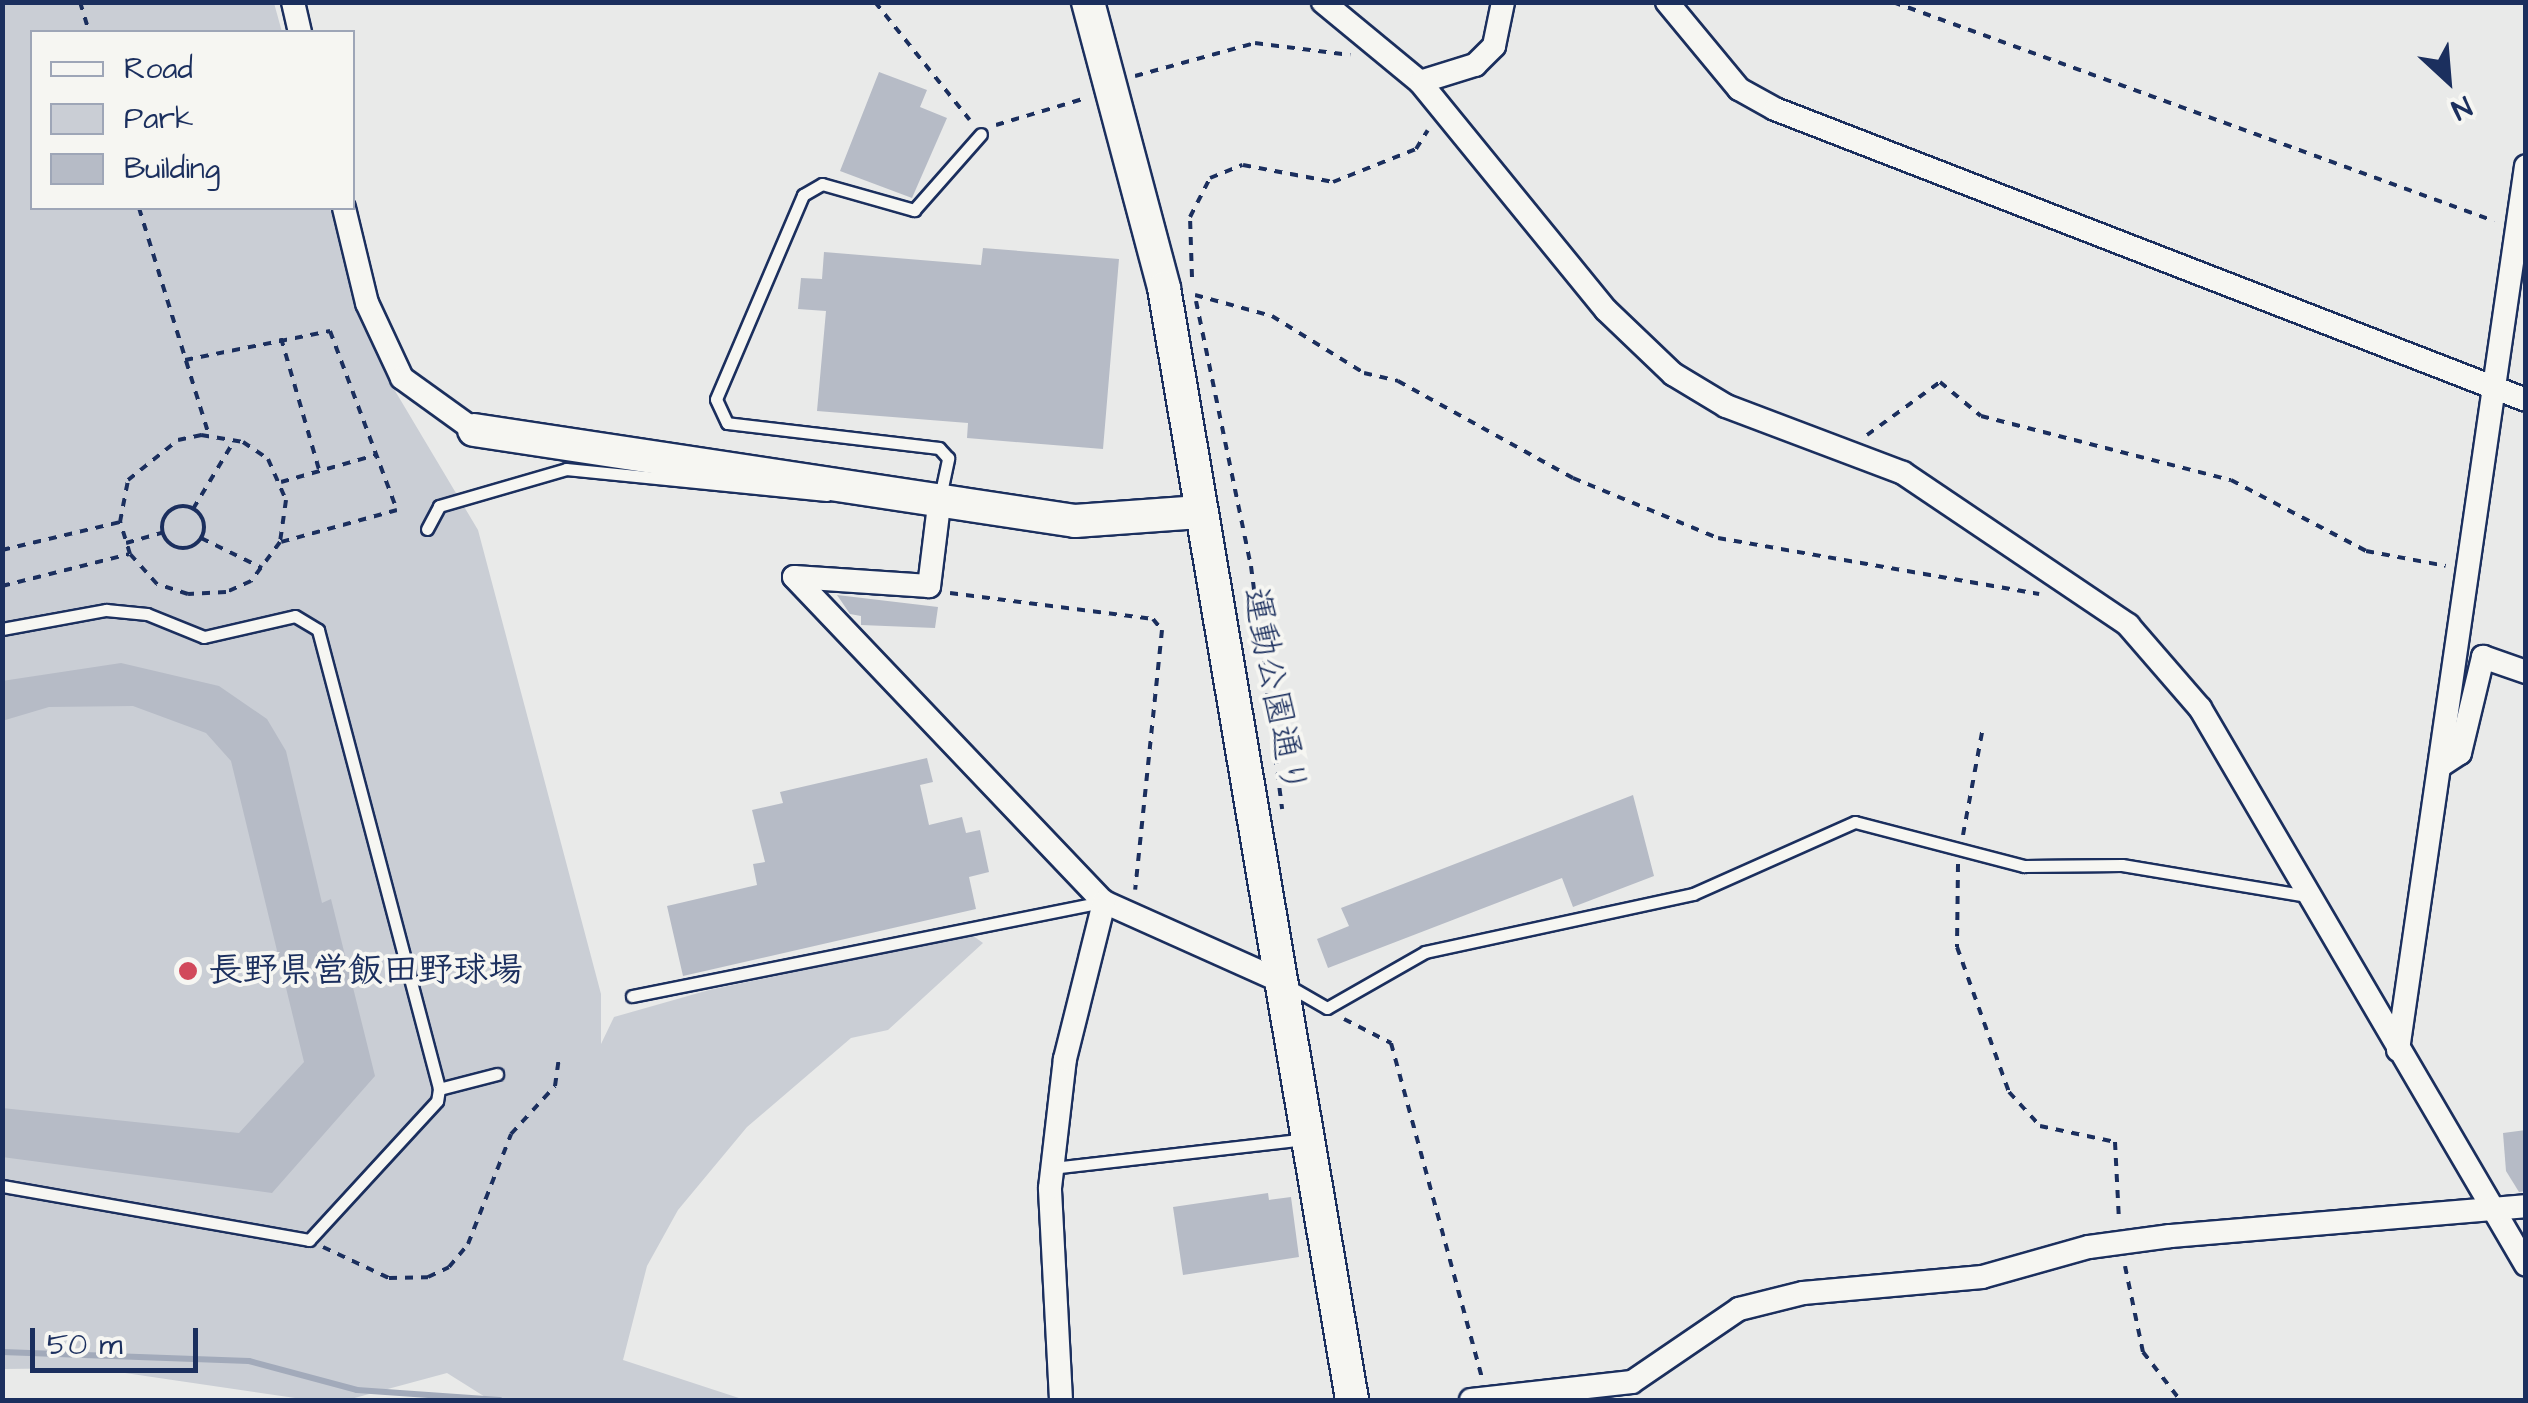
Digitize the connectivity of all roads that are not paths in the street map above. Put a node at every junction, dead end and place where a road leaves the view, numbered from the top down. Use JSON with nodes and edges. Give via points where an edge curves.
{"nodes":[{"id":1,"x":293,"y":2,"type":"edge"},
{"id":2,"x":1088,"y":2,"type":"edge"},
{"id":3,"x":1323,"y":2,"type":"edge"},
{"id":4,"x":1503,"y":2,"type":"edge"},
{"id":5,"x":1666,"y":2,"type":"edge"},
{"id":6,"x":300,"y":30,"type":"edge"},
{"id":7,"x":1420,"y":82,"type":"junction"},
{"id":8,"x":982,"y":134,"type":"road end"},
{"id":9,"x":2526,"y":166,"type":"edge"},
{"id":10,"x":344,"y":210,"type":"edge"},
{"id":11,"x":2496,"y":388,"type":"junction"},
{"id":12,"x":2526,"y":400,"type":"edge"},
{"id":13,"x":474,"y":430,"type":"joint"},
{"id":14,"x":876,"y":488,"type":"junction"},
{"id":15,"x":940,"y":497,"type":"junction"},
{"id":16,"x":1200,"y":512,"type":"junction"},
{"id":17,"x":427,"y":529,"type":"dead end"},
{"id":18,"x":2,"y":629,"type":"edge"},
{"id":19,"x":2526,"y":672,"type":"edge"},
{"id":20,"x":2443,"y":764,"type":"junction"},
{"id":21,"x":2311,"y":897,"type":"junction"},
{"id":22,"x":1104,"y":902,"type":"junction"},
{"id":23,"x":1285,"y":983,"type":"junction"},
{"id":24,"x":632,"y":996,"type":"dead end"},
{"id":25,"x":2398,"y":1050,"type":"junction"},
{"id":26,"x":497,"y":1074,"type":"dead end"},
{"id":27,"x":440,"y":1089,"type":"junction"},
{"id":28,"x":1310,"y":1138,"type":"junction"},
{"id":29,"x":1052,"y":1168,"type":"junction"},
{"id":30,"x":2,"y":1186,"type":"edge"},
{"id":31,"x":2526,"y":1206,"type":"edge"},
{"id":32,"x":2494,"y":1207,"type":"junction"},
{"id":33,"x":2526,"y":1265,"type":"edge"},
{"id":34,"x":1601,"y":1395,"type":"edge"},
{"id":35,"x":1479,"y":1399,"type":"edge"},
{"id":36,"x":1061,"y":1400,"type":"edge"},
{"id":37,"x":1352,"y":1400,"type":"edge"}],
"edges":[{"from":1,"to":6,"type":"street"},
{"from":2,"to":16,"type":"street","name":"運動公園通り","via":[[1164,288]]},
{"from":3,"to":7,"type":"street"},
{"from":4,"to":7,"type":"street","via":[[1494,46],[1475,64]]},
{"from":5,"to":11,"type":"street","via":[[1739,89],[1774,109]]},
{"from":7,"to":21,"type":"street","via":[[1606,310],[1672,374],[1726,406],[1903,472],[2128,625],[2200,708]]},
{"from":8,"to":15,"type":"lane","via":[[914,210],[822,184],[803,195],[716,399],[727,423],[939,448],[948,458]]},
{"from":9,"to":11,"type":"street"},
{"from":10,"to":13,"type":"street","via":[[367,303],[402,378]]},
{"from":11,"to":12,"type":"street"},
{"from":11,"to":20,"type":"street"},
{"from":13,"to":14,"type":"street"},
{"from":14,"to":15,"type":"street"},
{"from":14,"to":17,"type":"lane","via":[[806,499],[566,469],[439,506]]},
{"from":15,"to":16,"type":"street","via":[[1075,521]]},
{"from":15,"to":22,"type":"street","via":[[929,586],[794,577]]},
{"from":16,"to":23,"type":"street","name":"運動公園通り"},
{"from":18,"to":27,"type":"lane","via":[[106,610],[146,614],[204,636],[295,616],[318,630]]},
{"from":19,"to":20,"type":"street","via":[[2483,656],[2460,753]]},
{"from":20,"to":25,"type":"street"},
{"from":21,"to":23,"type":"lane","via":[[2122,865],[2024,866],[1855,822],[1692,894],[1425,952],[1327,1008]]},
{"from":21,"to":25,"type":"street"},
{"from":22,"to":23,"type":"street"},
{"from":22,"to":24,"type":"lane"},
{"from":22,"to":29,"type":"street","via":[[1065,1059]]},
{"from":23,"to":28,"type":"street","name":"運動公園通り"},
{"from":25,"to":32,"type":"street"},
{"from":26,"to":27,"type":"lane"},
{"from":27,"to":30,"type":"lane","via":[[438,1101],[310,1240]]},
{"from":28,"to":29,"type":"lane"},
{"from":28,"to":37,"type":"street","name":"運動公園通り"},
{"from":29,"to":36,"type":"street"},
{"from":31,"to":32,"type":"street"},
{"from":32,"to":33,"type":"street"},
{"from":32,"to":34,"type":"street","via":[[2120,1242],[1982,1277],[1802,1293],[1739,1309],[1632,1382]]},
{"from":34,"to":35,"type":"street"}]}
